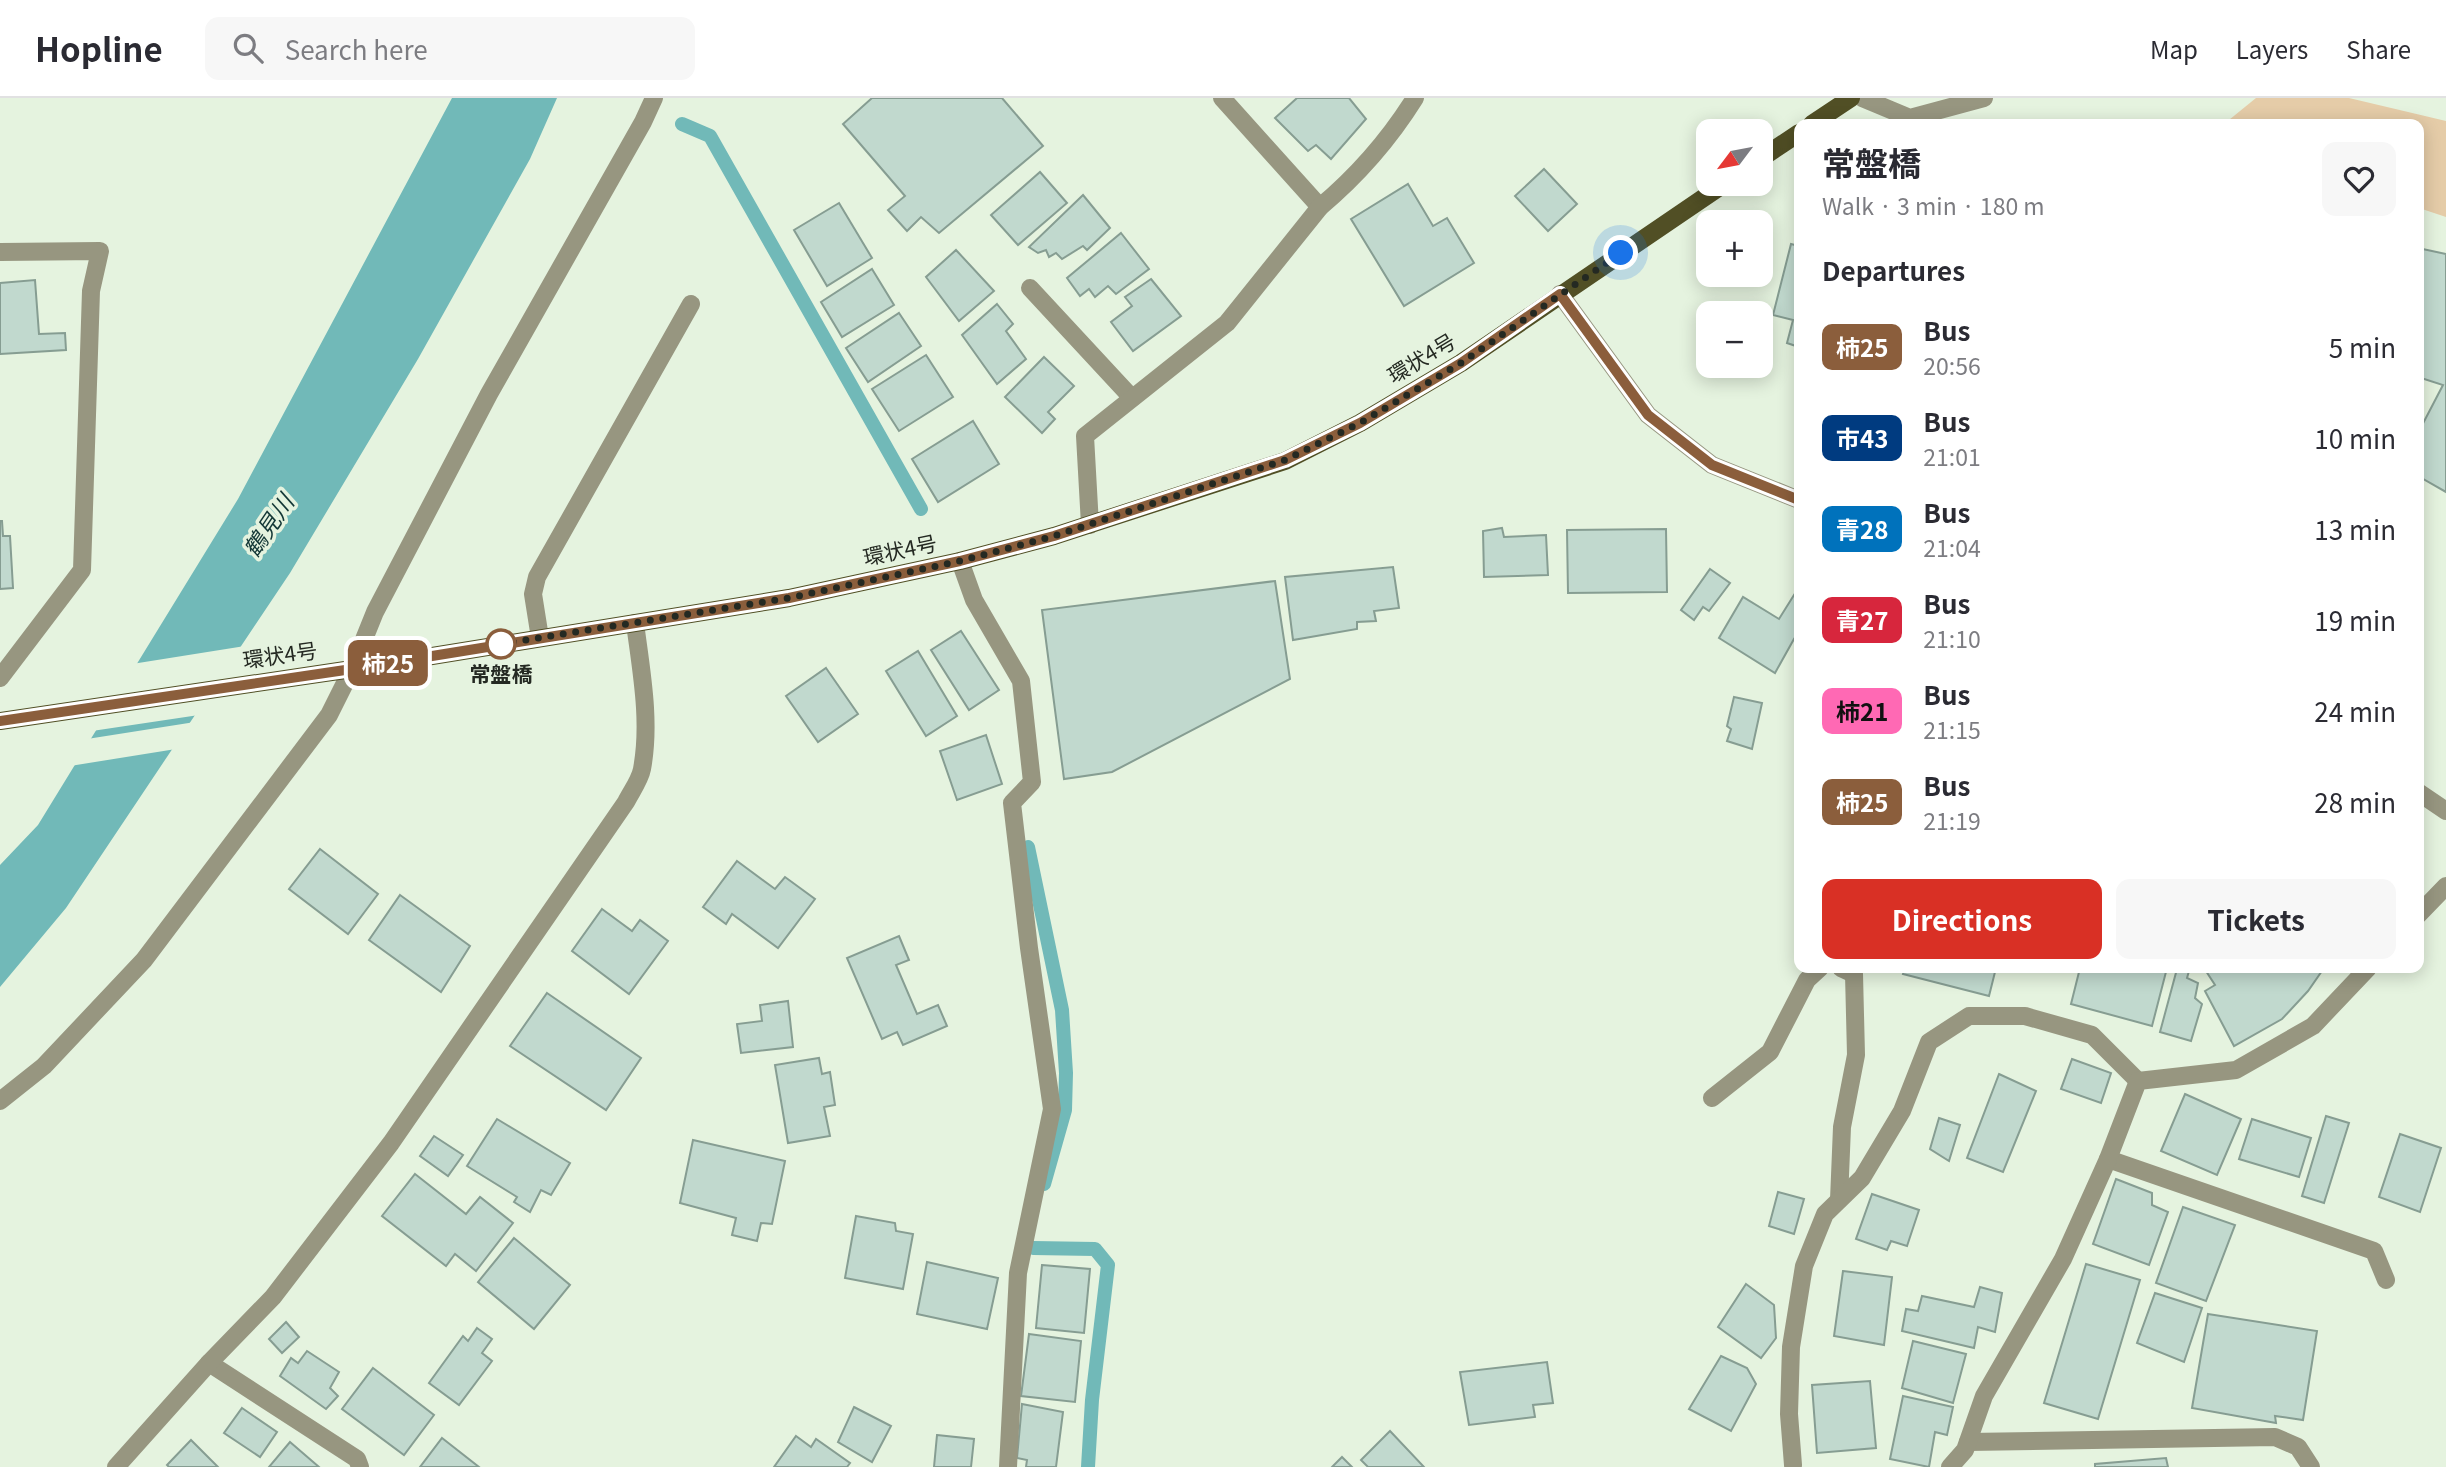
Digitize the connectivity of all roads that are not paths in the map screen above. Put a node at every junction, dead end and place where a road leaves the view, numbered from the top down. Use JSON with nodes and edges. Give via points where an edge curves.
{"nodes":[{"id":1,"x":654,"y":98,"type":"edge"},
{"id":2,"x":1222,"y":98,"type":"edge"},
{"id":3,"x":1415,"y":98,"type":"edge"},
{"id":4,"x":1851,"y":98,"type":"edge"},
{"id":5,"x":1862,"y":98,"type":"edge"},
{"id":6,"x":1984,"y":98,"type":"edge"},
{"id":7,"x":1820,"y":119,"type":"edge"},
{"id":8,"x":1794,"y":136,"type":"edge"},
{"id":9,"x":1773,"y":150,"type":"edge"},
{"id":10,"x":1706,"y":196,"type":"edge"},
{"id":11,"x":1320,"y":207,"type":"junction"},
{"id":12,"x":0,"y":252,"type":"edge"},
{"id":13,"x":1030,"y":288,"type":"dead end"},
{"id":14,"x":1560,"y":294,"type":"junction"},
{"id":15,"x":691,"y":304,"type":"dead end"},
{"id":16,"x":1132,"y":398,"type":"junction"},
{"id":17,"x":1794,"y":498,"type":"edge"},
{"id":18,"x":1090,"y":525,"type":"junction"},
{"id":19,"x":960,"y":561,"type":"junction"},
{"id":20,"x":635,"y":623,"type":"junction"},
{"id":21,"x":540,"y":638,"type":"junction"},
{"id":22,"x":352,"y":669,"type":"junction"},
{"id":23,"x":0,"y":678,"type":"edge"},
{"id":24,"x":0,"y":721,"type":"edge"},
{"id":25,"x":2424,"y":796,"type":"edge"},
{"id":26,"x":2446,"y":811,"type":"edge"},
{"id":27,"x":2446,"y":886,"type":"edge"},
{"id":28,"x":2424,"y":909,"type":"edge"},
{"id":29,"x":1815,"y":973,"type":"edge"},
{"id":30,"x":1852,"y":973,"type":"edge"},
{"id":31,"x":2363,"y":973,"type":"edge"},
{"id":32,"x":2138,"y":1081,"type":"junction"},
{"id":33,"x":1712,"y":1098,"type":"dead end"},
{"id":34,"x":0,"y":1101,"type":"edge"},
{"id":35,"x":2108,"y":1159,"type":"junction"},
{"id":36,"x":1839,"y":1200,"type":"junction"},
{"id":37,"x":2386,"y":1280,"type":"dead end"},
{"id":38,"x":209,"y":1363,"type":"junction"},
{"id":39,"x":1968,"y":1442,"type":"junction"},
{"id":40,"x":1794,"y":1466,"type":"edge"},
{"id":41,"x":116,"y":1467,"type":"edge"},
{"id":42,"x":360,"y":1467,"type":"edge"},
{"id":43,"x":1008,"y":1467,"type":"edge"},
{"id":44,"x":1950,"y":1467,"type":"edge"},
{"id":45,"x":2311,"y":1467,"type":"edge"}],
"edges":[{"from":1,"to":22,"type":"street","via":[[483,406],[375,612]]},
{"from":2,"to":11,"type":"street"},
{"from":3,"to":11,"type":"street","via":[[1395,130]]},
{"from":4,"to":7,"type":"main road"},
{"from":5,"to":6,"type":"street","via":[[1910,118]]},
{"from":8,"to":9,"type":"main road"},
{"from":10,"to":14,"type":"main road","name":"環状4号"},
{"from":11,"to":16,"type":"street","via":[[1227,323]]},
{"from":12,"to":23,"type":"street","via":[[100,251],[91,291],[82,569]]},
{"from":13,"to":16,"type":"street"},
{"from":14,"to":17,"type":"street","via":[[1648,415],[1712,465]]},
{"from":14,"to":18,"type":"main road","name":"環状4号","via":[[1461,363],[1360,423],[1285,460]]},
{"from":15,"to":21,"type":"street","via":[[537,577],[533,594]]},
{"from":16,"to":18,"type":"street","via":[[1085,436]]},
{"from":18,"to":19,"type":"main road","name":"環状4号"},
{"from":19,"to":20,"type":"main road","name":"環状4号","via":[[789,598]]},
{"from":19,"to":43,"type":"street","via":[[974,600],[1021,681],[1032,782],[1012,803],[1052,1109],[1018,1273]]},
{"from":20,"to":21,"type":"main road","name":"環状4号"},
{"from":20,"to":38,"type":"street","via":[[645,727],[642,771],[626,803],[391,1143],[272,1297]]},
{"from":21,"to":22,"type":"main road","name":"環状4号"},
{"from":22,"to":24,"type":"main road","name":"環状4号"},
{"from":22,"to":34,"type":"street","via":[[329,715],[144,960],[44,1066]]},
{"from":25,"to":26,"type":"street"},
{"from":27,"to":28,"type":"street"},
{"from":29,"to":33,"type":"street","via":[[1770,1052]]},
{"from":30,"to":36,"type":"street","via":[[1856,1055],[1842,1127]]},
{"from":31,"to":32,"type":"street","via":[[2313,1026],[2236,1070]]},
{"from":32,"to":35,"type":"street"},
{"from":32,"to":36,"type":"street","via":[[2092,1035],[2025,1016],[1969,1016],[1929,1042],[1902,1111],[1862,1178]]},
{"from":35,"to":37,"type":"street","via":[[2374,1251]]},
{"from":35,"to":39,"type":"street","via":[[2063,1259],[1984,1396]]},
{"from":36,"to":40,"type":"street","via":[[1825,1213],[1804,1266],[1791,1347],[1789,1414]]},
{"from":38,"to":41,"type":"street"},
{"from":38,"to":42,"type":"street","via":[[357,1459]]},
{"from":39,"to":44,"type":"street"},
{"from":39,"to":45,"type":"street","via":[[2275,1437],[2298,1447]]}]}
